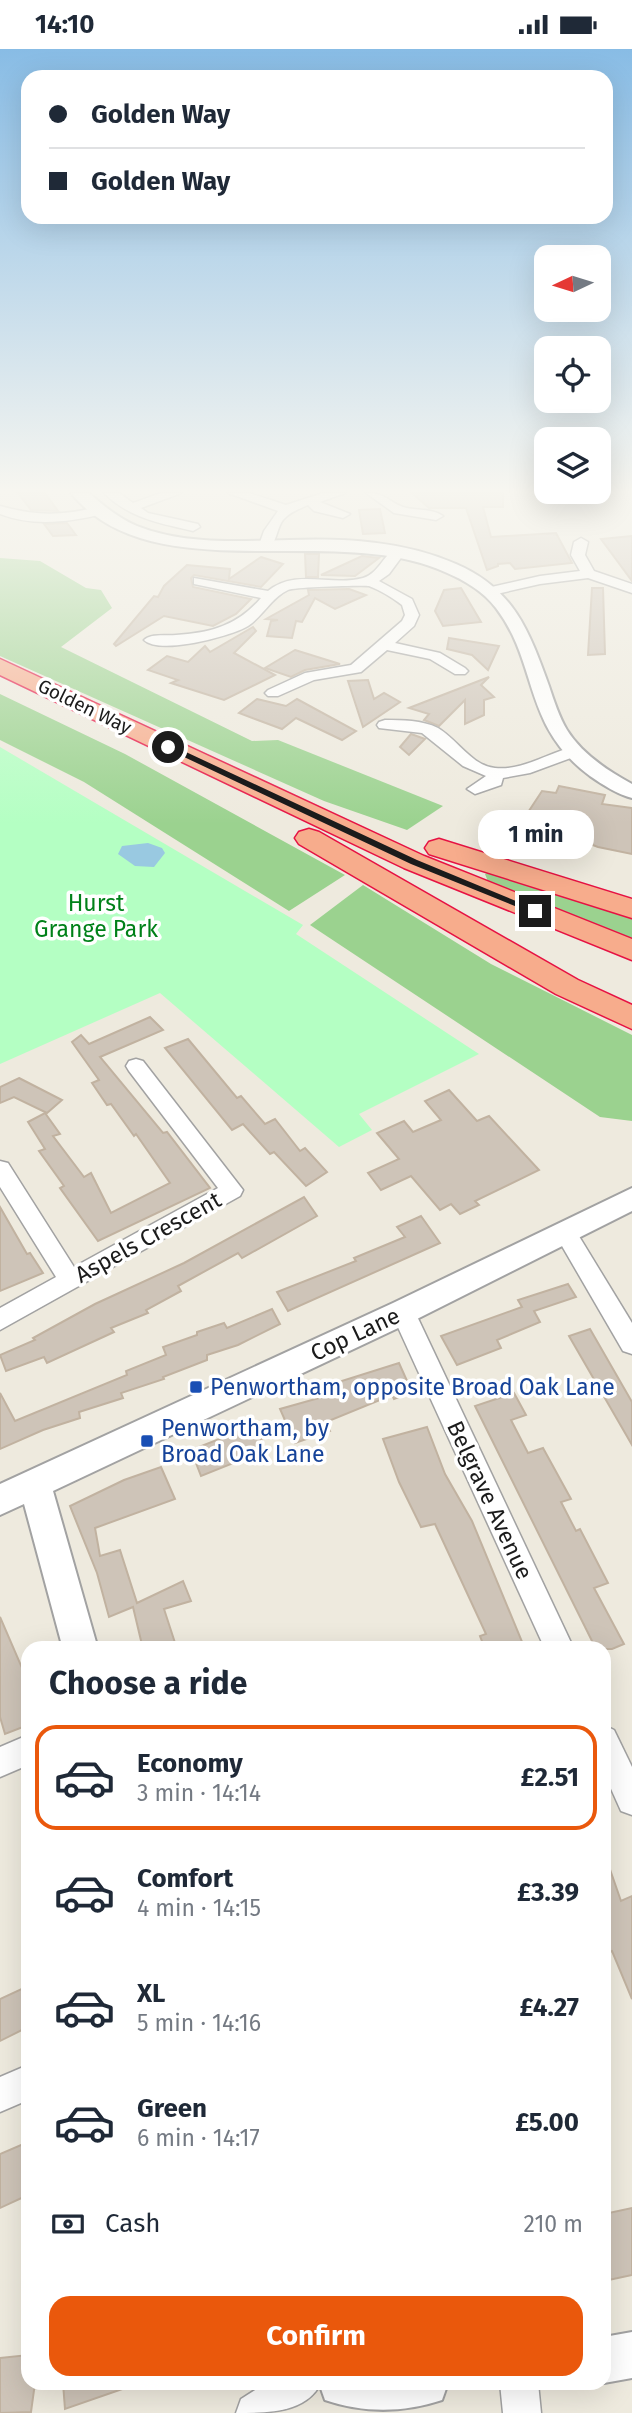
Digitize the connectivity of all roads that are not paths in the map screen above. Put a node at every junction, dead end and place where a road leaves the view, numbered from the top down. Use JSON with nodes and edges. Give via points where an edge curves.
{"nodes":[{"id":1,"x":264,"y":603,"type":"edge"},
{"id":2,"x":408,"y":603,"type":"edge"},
{"id":3,"x":501,"y":603,"type":"edge"},
{"id":4,"x":152,"y":640,"type":"dead end"},
{"id":5,"x":385,"y":646,"type":"junction"},
{"id":6,"x":0,"y":666,"type":"edge"},
{"id":7,"x":460,"y":671,"type":"dead end"},
{"id":8,"x":0,"y":684,"type":"edge"},
{"id":9,"x":272,"y":693,"type":"dead end"},
{"id":10,"x":385,"y":725,"type":"dead end"},
{"id":11,"x":573,"y":752,"type":"junction"},
{"id":12,"x":191,"y":758,"type":"junction"},
{"id":13,"x":494,"y":777,"type":"junction"},
{"id":14,"x":475,"y":789,"type":"dead end"},
{"id":15,"x":632,"y":792,"type":"edge"},
{"id":16,"x":509,"y":793,"type":"dead end"},
{"id":17,"x":309,"y":838,"type":"junction"},
{"id":18,"x":632,"y":909,"type":"edge"},
{"id":19,"x":632,"y":950,"type":"edge"},
{"id":20,"x":632,"y":968,"type":"edge"},
{"id":21,"x":632,"y":1018,"type":"edge"},
{"id":22,"x":136,"y":1066,"type":"dead end"},
{"id":23,"x":0,"y":1169,"type":"edge"},
{"id":24,"x":632,"y":1199,"type":"edge"},
{"id":25,"x":566,"y":1234,"type":"junction"},
{"id":26,"x":71,"y":1280,"type":"junction"},
{"id":27,"x":403,"y":1312,"type":"junction"},
{"id":28,"x":0,"y":1320,"type":"edge"},
{"id":29,"x":632,"y":1344,"type":"edge"},
{"id":30,"x":35,"y":1485,"type":"junction"},
{"id":31,"x":0,"y":1500,"type":"edge"},
{"id":32,"x":79,"y":1641,"type":"edge"},
{"id":33,"x":557,"y":1641,"type":"edge"},
{"id":34,"x":21,"y":1753,"type":"edge"},
{"id":35,"x":611,"y":1755,"type":"edge"},
{"id":36,"x":0,"y":1762,"type":"edge"},
{"id":37,"x":632,"y":1800,"type":"edge"},
{"id":38,"x":21,"y":2086,"type":"edge"},
{"id":39,"x":0,"y":2095,"type":"edge"},
{"id":40,"x":632,"y":2355,"type":"edge"},
{"id":41,"x":611,"y":2359,"type":"edge"},
{"id":42,"x":291,"y":2390,"type":"edge"},
{"id":43,"x":520,"y":2390,"type":"edge"},
{"id":44,"x":255,"y":2413,"type":"edge"},
{"id":45,"x":522,"y":2413,"type":"edge"}],
"edges":[{"from":1,"to":4,"type":"street","via":[[232,628],[198,637]]},
{"from":2,"to":5,"type":"street","via":[[413,612],[409,623]]},
{"from":3,"to":11,"type":"street","via":[[515,621],[548,711]]},
{"from":5,"to":7,"type":"street","via":[[435,656]]},
{"from":5,"to":9,"type":"street","via":[[356,669],[310,676]]},
{"from":6,"to":12,"type":"highway","name":"Golden Way"},
{"from":8,"to":17,"type":"highway","name":"Golden Way"},
{"from":10,"to":13,"type":"street","via":[[433,732],[459,757]]},
{"from":11,"to":13,"type":"street"},
{"from":11,"to":15,"type":"street"},
{"from":12,"to":18,"type":"highway","via":[[356,822]]},
{"from":12,"to":19,"type":"highway","name":"Golden Way","via":[[414,862]]},
{"from":13,"to":14,"type":"street"},
{"from":13,"to":16,"type":"street"},
{"from":17,"to":20,"type":"highway","name":"Golden Way"},
{"from":17,"to":21,"type":"highway","via":[[567,987]]},
{"from":22,"to":26,"type":"street","name":"Aspels Crescent","via":[[232,1190]]},
{"from":23,"to":26,"type":"street"},
{"from":24,"to":25,"type":"street","name":"Cop Lane"},
{"from":25,"to":27,"type":"street","name":"Cop Lane"},
{"from":25,"to":29,"type":"street"},
{"from":26,"to":28,"type":"street","name":"Aspels Crescent"},
{"from":27,"to":30,"type":"street","name":"Cop Lane"},
{"from":27,"to":33,"type":"street","name":"Belgrave Avenue"},
{"from":30,"to":31,"type":"street","name":"Cop Lane"},
{"from":30,"to":32,"type":"street"},
{"from":34,"to":36,"type":"street"},
{"from":35,"to":37,"type":"street"},
{"from":38,"to":39,"type":"street"},
{"from":40,"to":41,"type":"street"},
{"from":42,"to":44,"type":"street"},
{"from":43,"to":45,"type":"street"}]}
